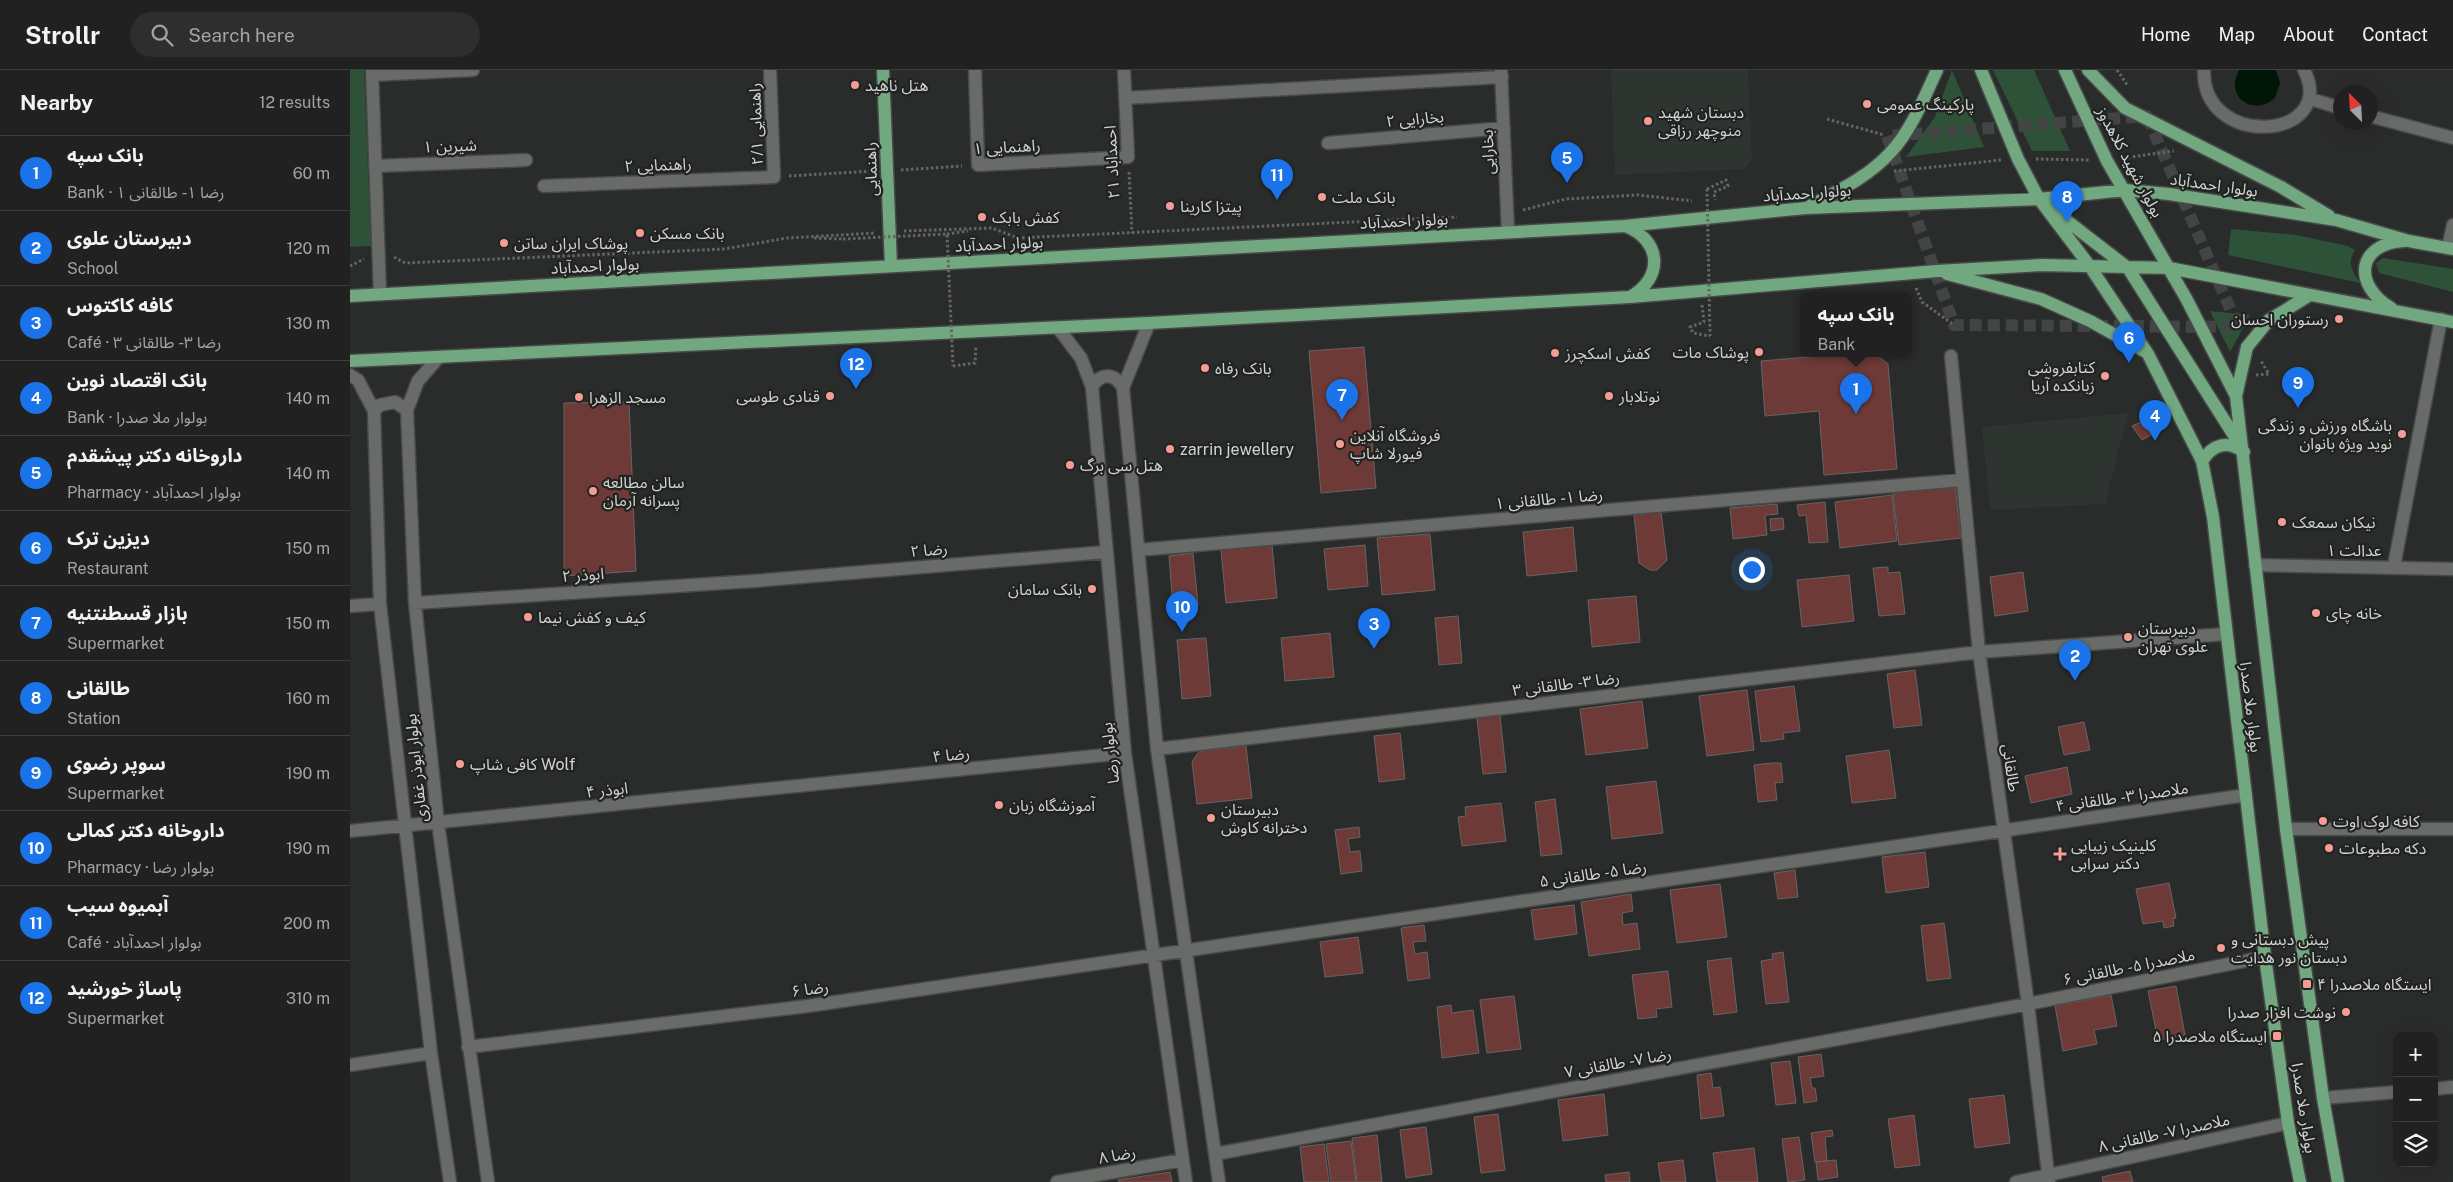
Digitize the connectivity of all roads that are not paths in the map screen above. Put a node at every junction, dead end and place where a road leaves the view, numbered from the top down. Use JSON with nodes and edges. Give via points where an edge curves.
{"nodes":[{"id":1,"x":473,"y":70,"type":"edge"},
{"id":2,"x":770,"y":70,"type":"edge"},
{"id":3,"x":883,"y":70,"type":"edge"},
{"id":4,"x":975,"y":70,"type":"edge"},
{"id":5,"x":1124,"y":70,"type":"edge"},
{"id":6,"x":1937,"y":70,"type":"edge"},
{"id":7,"x":1981,"y":70,"type":"edge"},
{"id":8,"x":2065,"y":70,"type":"edge"},
{"id":9,"x":2088,"y":70,"type":"edge"},
{"id":10,"x":2204,"y":70,"type":"edge"},
{"id":11,"x":2304,"y":70,"type":"edge"},
{"id":12,"x":372,"y":73,"type":"edge"},
{"id":13,"x":1502,"y":74,"type":"edge"},
{"id":14,"x":1125,"y":98,"type":"junction"},
{"id":15,"x":2311,"y":99,"type":"junction"},
{"id":16,"x":2333,"y":106,"type":"edge"},
{"id":17,"x":2378,"y":118,"type":"edge"},
{"id":18,"x":1504,"y":128,"type":"junction"},
{"id":19,"x":2453,"y":138,"type":"edge"},
{"id":20,"x":1328,"y":142,"type":"dead end"},
{"id":21,"x":1128,"y":157,"type":"joint"},
{"id":22,"x":526,"y":160,"type":"dead end"},
{"id":23,"x":375,"y":166,"type":"junction"},
{"id":24,"x":774,"y":177,"type":"joint"},
{"id":25,"x":544,"y":186,"type":"dead end"},
{"id":26,"x":2125,"y":190,"type":"junction"},
{"id":27,"x":2039,"y":199,"type":"junction"},
{"id":28,"x":1806,"y":208,"type":"junction"},
{"id":29,"x":2336,"y":220,"type":"junction"},
{"id":30,"x":2453,"y":225,"type":"edge"},
{"id":31,"x":1626,"y":226,"type":"junction"},
{"id":32,"x":1508,"y":232,"type":"junction"},
{"id":33,"x":2409,"y":241,"type":"junction"},
{"id":34,"x":2450,"y":249,"type":"edge"},
{"id":35,"x":2089,"y":265,"type":"junction"},
{"id":36,"x":891,"y":266,"type":"junction"},
{"id":37,"x":2128,"y":268,"type":"junction"},
{"id":38,"x":2169,"y":268,"type":"junction"},
{"id":39,"x":1937,"y":271,"type":"junction"},
{"id":40,"x":380,"y":294,"type":"junction"},
{"id":41,"x":2310,"y":295,"type":"junction"},
{"id":42,"x":350,"y":296,"type":"edge"},
{"id":43,"x":1630,"y":297,"type":"junction"},
{"id":44,"x":2394,"y":310,"type":"junction"},
{"id":45,"x":2447,"y":320,"type":"edge"},
{"id":46,"x":1149,"y":323,"type":"junction"},
{"id":47,"x":1058,"y":328,"type":"junction"},
{"id":48,"x":2148,"y":354,"type":"junction"},
{"id":49,"x":1951,"y":356,"type":"dead end"},
{"id":50,"x":439,"y":357,"type":"junction"},
{"id":51,"x":350,"y":361,"type":"edge"},
{"id":52,"x":350,"y":375,"type":"edge"},
{"id":53,"x":1092,"y":387,"type":"junction"},
{"id":54,"x":1123,"y":388,"type":"junction"},
{"id":55,"x":2236,"y":396,"type":"junction"},
{"id":56,"x":407,"y":410,"type":"junction"},
{"id":57,"x":374,"y":411,"type":"junction"},
{"id":58,"x":2244,"y":452,"type":"junction"},
{"id":59,"x":2202,"y":461,"type":"junction"},
{"id":60,"x":1962,"y":480,"type":"junction"},
{"id":61,"x":1138,"y":550,"type":"junction"},
{"id":62,"x":1106,"y":552,"type":"junction"},
{"id":63,"x":2255,"y":565,"type":"junction"},
{"id":64,"x":2394,"y":566,"type":"junction"},
{"id":65,"x":2453,"y":569,"type":"edge"},
{"id":66,"x":754,"y":580,"type":"joint"},
{"id":67,"x":415,"y":603,"type":"junction"},
{"id":68,"x":380,"y":604,"type":"junction"},
{"id":69,"x":350,"y":606,"type":"edge"},
{"id":70,"x":2226,"y":634,"type":"junction"},
{"id":71,"x":1979,"y":652,"type":"junction"},
{"id":72,"x":1158,"y":749,"type":"junction"},
{"id":73,"x":1125,"y":752,"type":"junction"},
{"id":74,"x":780,"y":789,"type":"joint"},
{"id":75,"x":2246,"y":795,"type":"junction"},
{"id":76,"x":438,"y":823,"type":"junction"},
{"id":77,"x":404,"y":825,"type":"junction"},
{"id":78,"x":2286,"y":829,"type":"junction"},
{"id":79,"x":2453,"y":829,"type":"edge"},
{"id":80,"x":350,"y":831,"type":"edge"},
{"id":81,"x":2003,"y":831,"type":"junction"},
{"id":82,"x":1187,"y":950,"type":"junction"},
{"id":83,"x":1155,"y":955,"type":"junction"},
{"id":84,"x":2266,"y":957,"type":"junction"},
{"id":85,"x":2028,"y":1004,"type":"junction"},
{"id":86,"x":468,"y":1047,"type":"junction"},
{"id":87,"x":431,"y":1053,"type":"junction"},
{"id":88,"x":350,"y":1065,"type":"edge"},
{"id":89,"x":2453,"y":1088,"type":"edge"},
{"id":90,"x":2438,"y":1089,"type":"edge"},
{"id":91,"x":2393,"y":1092,"type":"edge"},
{"id":92,"x":2323,"y":1098,"type":"junction"},
{"id":93,"x":2288,"y":1123,"type":"junction"},
{"id":94,"x":1215,"y":1154,"type":"junction"},
{"id":95,"x":1183,"y":1160,"type":"junction"},
{"id":96,"x":2048,"y":1178,"type":"edge"},
{"id":97,"x":450,"y":1182,"type":"edge"},
{"id":98,"x":488,"y":1182,"type":"edge"},
{"id":99,"x":1057,"y":1182,"type":"edge"},
{"id":100,"x":1186,"y":1182,"type":"edge"},
{"id":101,"x":1218,"y":1182,"type":"edge"},
{"id":102,"x":2016,"y":1182,"type":"edge"},
{"id":103,"x":2300,"y":1182,"type":"edge"},
{"id":104,"x":2338,"y":1182,"type":"edge"}],
"edges":[{"from":1,"to":12,"type":"street"},
{"from":2,"to":24,"type":"street","name":"راهنمایی ۲/۱"},
{"from":3,"to":36,"type":"main road","name":"راهنمایی"},
{"from":4,"to":21,"type":"street","name":"راهنمایی ۱","via":[[978,165]]},
{"from":5,"to":14,"type":"street","name":"احمداباد ۲۱"},
{"from":6,"to":28,"type":"main road","via":[[1913,118],[1890,153],[1867,173]]},
{"from":7,"to":27,"type":"main road","via":[[2018,159]]},
{"from":8,"to":26,"type":"main road","name":"بولوار شهید کلاهدوز"},
{"from":9,"to":29,"type":"main road","via":[[2125,108],[2281,187]]},
{"from":10,"to":15,"type":"street","via":[[2204,84],[2212,101],[2222,113],[2250,127],[2282,125],[2299,117]]},
{"from":11,"to":15,"type":"street","via":[[2311,83]]},
{"from":12,"to":23,"type":"street"},
{"from":13,"to":14,"type":"street"},
{"from":13,"to":18,"type":"street","name":"بخارایی"},
{"from":14,"to":21,"type":"street","name":"احمداباد ۲۱"},
{"from":15,"to":16,"type":"street"},
{"from":17,"to":19,"type":"street"},
{"from":18,"to":20,"type":"street","name":"بخارایی ۲"},
{"from":18,"to":32,"type":"street","name":"بخارایی"},
{"from":22,"to":23,"type":"street","name":"شیرین ۱"},
{"from":23,"to":40,"type":"street"},
{"from":24,"to":25,"type":"street","name":"راهنمایی ۲"},
{"from":26,"to":27,"type":"main road","name":"بولوار احمدآباد"},
{"from":26,"to":29,"type":"main road","name":"بولوار احمدآباد"},
{"from":26,"to":38,"type":"main road","name":"بولوار شهید کلاهدوز"},
{"from":27,"to":28,"type":"main road","name":"بولوار احمدآباد"},
{"from":27,"to":35,"type":"main road"},
{"from":27,"to":37,"type":"main road"},
{"from":28,"to":31,"type":"main road","name":"بولوار احمدآباد"},
{"from":29,"to":33,"type":"main road","name":"بولوار احمدآباد"},
{"from":30,"to":34,"type":"street"},
{"from":31,"to":32,"type":"main road","name":"بولوار احمدآباد"},
{"from":31,"to":43,"type":"main road","via":[[1645,238],[1652,248],[1654,260],[1648,282]]},
{"from":32,"to":36,"type":"main road","name":"بولوار احمدآباد"},
{"from":33,"to":34,"type":"main road","name":"بولوار احمدآباد"},
{"from":33,"to":44,"type":"main road","via":[[2392,242],[2376,248],[2365,264],[2369,284],[2383,303]]},
{"from":35,"to":37,"type":"main road"},
{"from":35,"to":39,"type":"main road"},
{"from":35,"to":48,"type":"main road","name":"بولوار ملا صدرا"},
{"from":36,"to":40,"type":"main road","name":"بولوار احمدآباد"},
{"from":37,"to":38,"type":"main road"},
{"from":37,"to":58,"type":"main road"},
{"from":38,"to":41,"type":"main road"},
{"from":38,"to":55,"type":"main road","name":"بولوار ملا صدرا"},
{"from":39,"to":43,"type":"main road"},
{"from":39,"to":48,"type":"main road","via":[[2041,299],[2090,321]]},
{"from":40,"to":42,"type":"main road","name":"بولوار احمدآباد"},
{"from":41,"to":44,"type":"main road"},
{"from":41,"to":55,"type":"main road","via":[[2269,320],[2247,347]]},
{"from":43,"to":46,"type":"main road"},
{"from":44,"to":45,"type":"main road"},
{"from":45,"to":64,"type":"street"},
{"from":46,"to":47,"type":"main road"},
{"from":46,"to":54,"type":"street"},
{"from":47,"to":50,"type":"main road"},
{"from":47,"to":53,"type":"street","name":"بولوار رضا","via":[[1081,358]]},
{"from":48,"to":59,"type":"main road","name":"بولوار ملا صدرا"},
{"from":49,"to":60,"type":"street","name":"طالقانی"},
{"from":50,"to":51,"type":"main road"},
{"from":50,"to":56,"type":"street","name":"بولوار ابوذر غفاری","via":[[418,381]]},
{"from":52,"to":57,"type":"street","name":"بولوار ابوذر غفاری","via":[[358,380]]},
{"from":53,"to":54,"type":"street","via":[[1103,376],[1112,376]]},
{"from":53,"to":62,"type":"street","name":"بولوار رضا"},
{"from":54,"to":61,"type":"street"},
{"from":55,"to":58,"type":"main road","name":"بولوار ملا صدرا"},
{"from":56,"to":57,"type":"street","via":[[394,402],[380,405]]},
{"from":56,"to":67,"type":"street","name":"بولوار ابوذر غفاری"},
{"from":57,"to":68,"type":"street","name":"بولوار ابوذر غفاری"},
{"from":58,"to":59,"type":"main road","via":[[2231,445],[2216,446]]},
{"from":58,"to":63,"type":"main road","name":"بولوار ملا صدرا"},
{"from":59,"to":70,"type":"main road","name":"بولوار ملا صدرا","via":[[2213,517]]},
{"from":60,"to":61,"type":"street","name":"رضا ۱ - طالقانی ۱"},
{"from":60,"to":71,"type":"street","name":"طالقانی"},
{"from":61,"to":72,"type":"street"},
{"from":62,"to":66,"type":"street","name":"رضا ۲"},
{"from":62,"to":73,"type":"street","name":"بولوار رضا"},
{"from":63,"to":64,"type":"street","name":"عدالت ۱"},
{"from":63,"to":78,"type":"main road","name":"بولوار ملا صدرا"},
{"from":64,"to":65,"type":"street","name":"عدالت ۱"},
{"from":66,"to":67,"type":"street","name":"ابوذر ۲"},
{"from":67,"to":76,"type":"street","name":"بولوار ابوذر غفاری"},
{"from":68,"to":69,"type":"street"},
{"from":68,"to":77,"type":"street","name":"بولوار ابوذر غفاری"},
{"from":70,"to":71,"type":"street","name":"رضا ۳ - طالقانی ۳"},
{"from":70,"to":75,"type":"main road","name":"بولوار ملا صدرا"},
{"from":71,"to":72,"type":"street","name":"رضا ۳ - طالقانی ۳"},
{"from":71,"to":81,"type":"street","name":"طالقانی"},
{"from":72,"to":82,"type":"street"},
{"from":73,"to":74,"type":"street","name":"رضا ۴"},
{"from":73,"to":83,"type":"street","name":"بولوار رضا"},
{"from":74,"to":76,"type":"street","name":"ابوذر ۴"},
{"from":75,"to":81,"type":"street","name":"ملاصدرا ۳ - طالقانی ۴"},
{"from":75,"to":84,"type":"main road","name":"بولوار ملا صدرا"},
{"from":76,"to":77,"type":"street","name":"ابوذر ۴"},
{"from":76,"to":86,"type":"street","name":"بولوار ابوذر غفاری"},
{"from":77,"to":80,"type":"street","name":"ابوذر ۴"},
{"from":77,"to":87,"type":"street","name":"بولوار ابوذر غفاری"},
{"from":78,"to":79,"type":"street"},
{"from":78,"to":92,"type":"main road","name":"بولوار ملا صدرا"},
{"from":81,"to":82,"type":"street","name":"رضا ۵ - طالقانی ۵"},
{"from":81,"to":85,"type":"street","name":"طالقانی"},
{"from":82,"to":83,"type":"street","name":"رضا ۵ - طالقانی ۵"},
{"from":82,"to":94,"type":"street"},
{"from":83,"to":86,"type":"street","name":"رضا ۶","via":[[808,1006]]},
{"from":83,"to":95,"type":"street","name":"بولوار رضا"},
{"from":84,"to":85,"type":"street","name":"ملاصدرا ۵ - طالقانی ۶"},
{"from":84,"to":93,"type":"main road","name":"بولوار ملا صدرا"},
{"from":85,"to":94,"type":"street","name":"رضا ۷ - طالقانی ۷"},
{"from":85,"to":96,"type":"street","name":"طالقانی"},
{"from":86,"to":98,"type":"street","name":"بولوار ابوذر غفاری"},
{"from":87,"to":88,"type":"street"},
{"from":87,"to":97,"type":"street","name":"بولوار ابوذر غفاری"},
{"from":89,"to":90,"type":"street"},
{"from":91,"to":92,"type":"street"},
{"from":92,"to":104,"type":"main road","name":"بولوار ملا صدرا"},
{"from":93,"to":96,"type":"street","name":"ملاصدرا ۷ - طالقانی ۸"},
{"from":93,"to":103,"type":"main road","name":"بولوار ملا صدرا"},
{"from":94,"to":101,"type":"street"},
{"from":95,"to":99,"type":"street","name":"رضا ۸"},
{"from":95,"to":100,"type":"street","name":"بولوار رضا"},
{"from":96,"to":102,"type":"street","name":"ملاصدرا ۷ - طالقانی ۸"}]}
